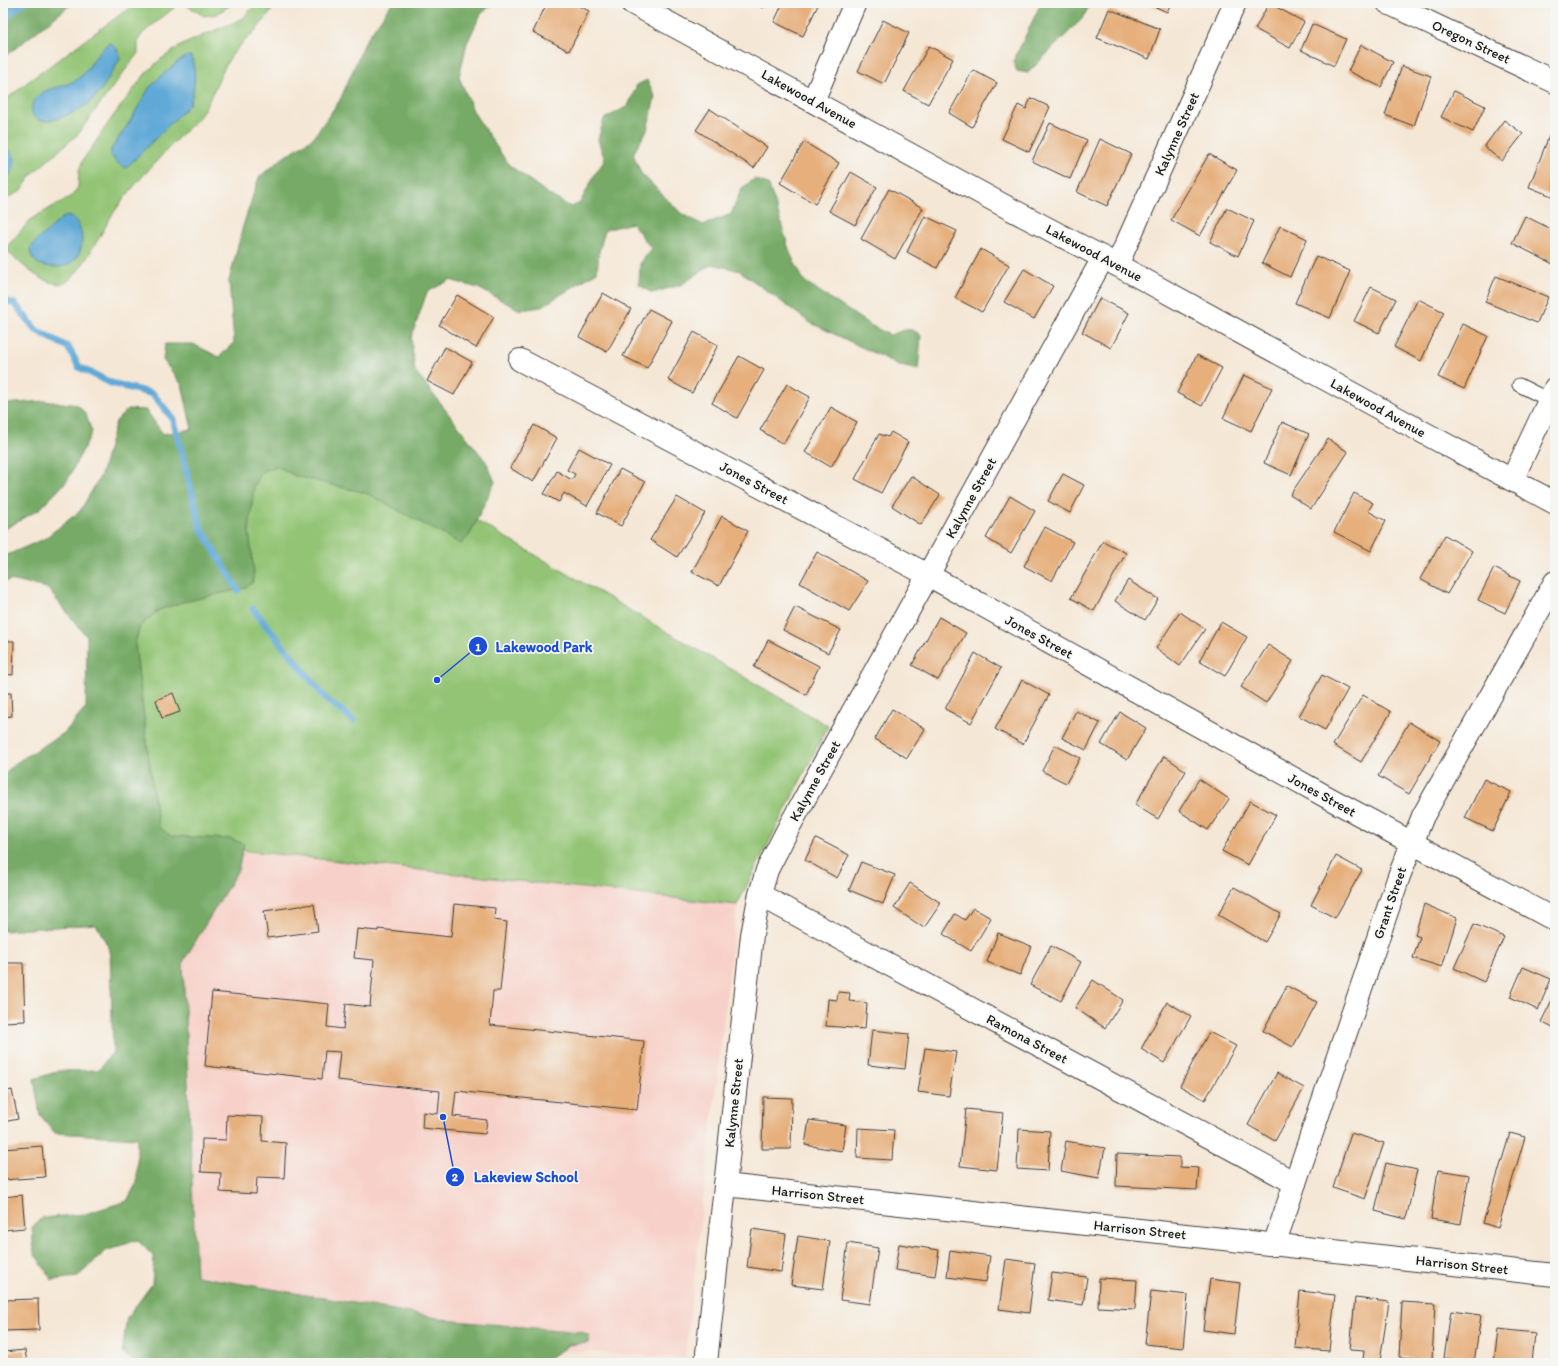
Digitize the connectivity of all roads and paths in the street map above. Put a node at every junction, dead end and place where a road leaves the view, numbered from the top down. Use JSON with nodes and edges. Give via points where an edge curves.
{"nodes":[{"id":1,"x":632,"y":3,"type":"edge"},
{"id":2,"x":855,"y":3,"type":"edge"},
{"id":3,"x":1235,"y":3,"type":"edge"},
{"id":4,"x":1388,"y":3,"type":"edge"},
{"id":5,"x":1555,"y":82,"type":"edge"},
{"id":6,"x":813,"y":101,"type":"junction"},
{"id":7,"x":1110,"y":261,"type":"junction"},
{"id":8,"x":520,"y":360,"type":"dead end"},
{"id":9,"x":1519,"y":385,"type":"dead end"},
{"id":10,"x":1552,"y":394,"type":"edge"},
{"id":11,"x":1512,"y":480,"type":"junction"},
{"id":12,"x":1555,"y":503,"type":"edge"},
{"id":13,"x":928,"y":575,"type":"junction"},
{"id":14,"x":1555,"y":582,"type":"edge"},
{"id":15,"x":1411,"y":843,"type":"junction"},
{"id":16,"x":760,"y":895,"type":"junction"},
{"id":17,"x":1555,"y":920,"type":"edge"},
{"id":18,"x":1295,"y":1184,"type":"junction"},
{"id":19,"x":725,"y":1186,"type":"junction"},
{"id":20,"x":1274,"y":1245,"type":"junction"},
{"id":21,"x":1555,"y":1275,"type":"edge"},
{"id":22,"x":706,"y":1363,"type":"edge"}],
"edges":[{"from":1,"to":6,"type":"street","name":"Lakewood Avenue"},
{"from":2,"to":6,"type":"street"},
{"from":3,"to":7,"type":"street","name":"Kalynne Street"},
{"from":4,"to":5,"type":"street","name":"Oregon Street"},
{"from":6,"to":7,"type":"street","name":"Lakewood Avenue"},
{"from":7,"to":11,"type":"street","name":"Lakewood Avenue"},
{"from":7,"to":13,"type":"street","name":"Kalynne Street"},
{"from":8,"to":13,"type":"street","name":"Jones Street"},
{"from":9,"to":10,"type":"lane"},
{"from":10,"to":11,"type":"street"},
{"from":11,"to":12,"type":"street","name":"Lakewood Avenue"},
{"from":13,"to":15,"type":"street","name":"Jones Street"},
{"from":13,"to":16,"type":"street","name":"Kalynne Street","via":[[789,827],[767,870]]},
{"from":14,"to":15,"type":"street","name":"Grant Street","via":[[1422,816]]},
{"from":15,"to":17,"type":"street","name":"Jones Street"},
{"from":15,"to":18,"type":"street","name":"Grant Street"},
{"from":16,"to":18,"type":"street","name":"Ramona Street"},
{"from":16,"to":19,"type":"street","name":"Kalynne Street","via":[[752,935]]},
{"from":18,"to":20,"type":"street","name":"Grant Street"},
{"from":19,"to":20,"type":"street","name":"Harrison Street"},
{"from":19,"to":22,"type":"street","name":"Kalynne Street"},
{"from":20,"to":21,"type":"street","name":"Harrison Street"}]}
